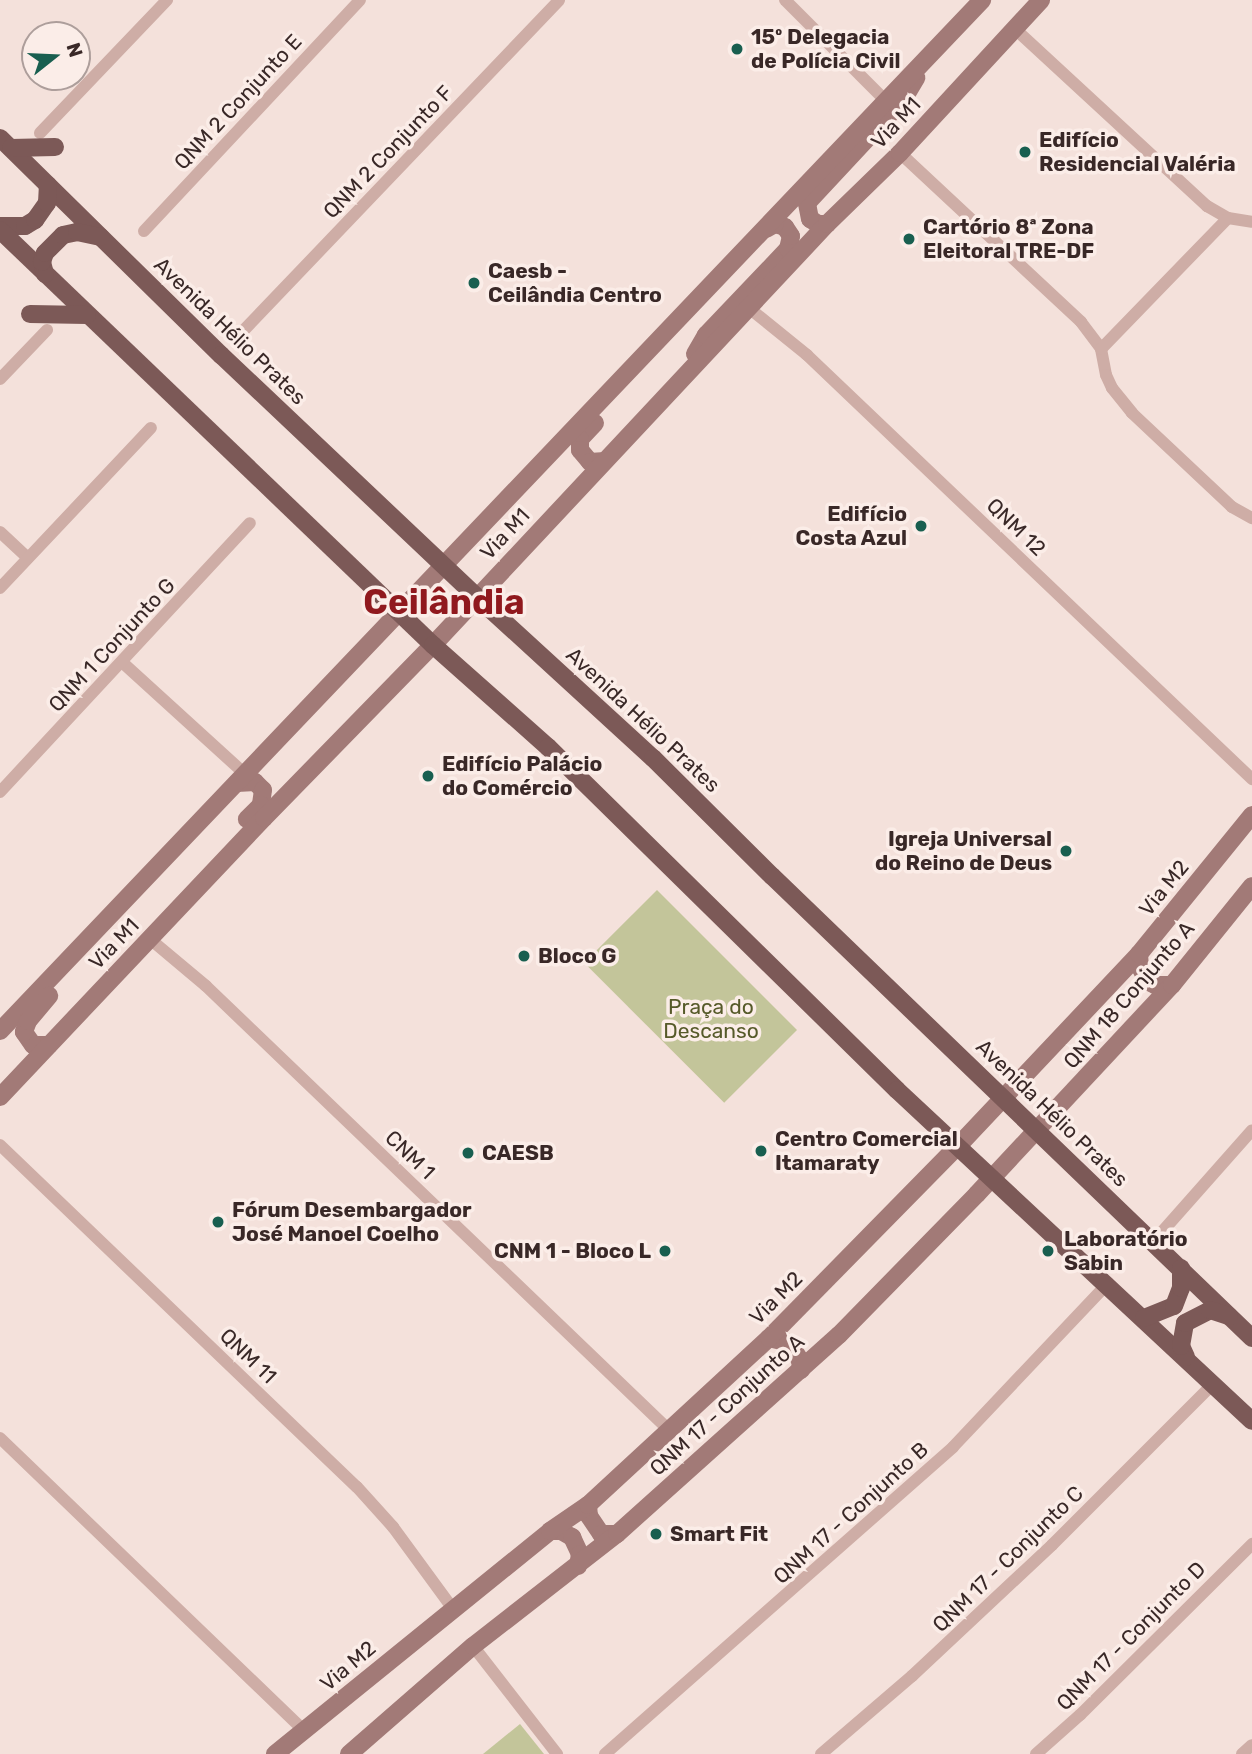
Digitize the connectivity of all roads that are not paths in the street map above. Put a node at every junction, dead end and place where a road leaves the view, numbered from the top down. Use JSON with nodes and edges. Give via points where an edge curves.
{"nodes":[{"id":1,"x":167,"y":0,"type":"edge"},
{"id":2,"x":360,"y":0,"type":"edge"},
{"id":3,"x":559,"y":0,"type":"edge"},
{"id":4,"x":785,"y":0,"type":"edge"},
{"id":5,"x":982,"y":0,"type":"edge"},
{"id":6,"x":1026,"y":0,"type":"edge"},
{"id":7,"x":1041,"y":0,"type":"edge"},
{"id":8,"x":1014,"y":28,"type":"junction"},
{"id":9,"x":933,"y":51,"type":"junction"},
{"id":10,"x":982,"y":62,"type":"junction"},
{"id":11,"x":885,"y":100,"type":"junction"},
{"id":12,"x":40,"y":133,"type":"dead end"},
{"id":13,"x":5,"y":143,"type":"edge"},
{"id":14,"x":55,"y":147,"type":"dead end"},
{"id":15,"x":900,"y":153,"type":"junction"},
{"id":16,"x":48,"y":185,"type":"junction"},
{"id":17,"x":1228,"y":218,"type":"junction"},
{"id":18,"x":1252,"y":222,"type":"edge"},
{"id":19,"x":827,"y":224,"type":"junction"},
{"id":20,"x":0,"y":228,"type":"edge"},
{"id":21,"x":766,"y":229,"type":"junction"},
{"id":22,"x":144,"y":231,"type":"dead end"},
{"id":23,"x":100,"y":237,"type":"junction"},
{"id":24,"x":44,"y":274,"type":"junction"},
{"id":25,"x":749,"y":308,"type":"junction"},
{"id":26,"x":30,"y":314,"type":"dead end"},
{"id":27,"x":87,"y":315,"type":"junction"},
{"id":28,"x":47,"y":330,"type":"dead end"},
{"id":29,"x":244,"y":331,"type":"dead end"},
{"id":30,"x":1101,"y":349,"type":"junction"},
{"id":31,"x":638,"y":360,"type":"junction"},
{"id":32,"x":0,"y":379,"type":"edge"},
{"id":33,"x":681,"y":379,"type":"junction"},
{"id":34,"x":151,"y":428,"type":"dead end"},
{"id":35,"x":605,"y":461,"type":"junction"},
{"id":36,"x":1252,"y":518,"type":"edge"},
{"id":37,"x":250,"y":523,"type":"dead end"},
{"id":38,"x":0,"y":531,"type":"edge"},
{"id":39,"x":28,"y":558,"type":"junction"},
{"id":40,"x":444,"y":565,"type":"junction"},
{"id":41,"x":0,"y":588,"type":"edge"},
{"id":42,"x":477,"y":597,"type":"junction"},
{"id":43,"x":399,"y":613,"type":"junction"},
{"id":44,"x":432,"y":645,"type":"junction"},
{"id":45,"x":123,"y":663,"type":"junction"},
{"id":46,"x":241,"y":778,"type":"junction"},
{"id":47,"x":1252,"y":779,"type":"edge"},
{"id":48,"x":0,"y":792,"type":"edge"},
{"id":49,"x":1252,"y":815,"type":"edge"},
{"id":50,"x":1252,"y":886,"type":"edge"},
{"id":51,"x":194,"y":892,"type":"junction"},
{"id":52,"x":89,"y":939,"type":"junction"},
{"id":53,"x":150,"y":939,"type":"junction"},
{"id":54,"x":1139,"y":954,"type":"junction"},
{"id":55,"x":1172,"y":985,"type":"junction"},
{"id":56,"x":0,"y":1031,"type":"edge"},
{"id":57,"x":49,"y":1045,"type":"junction"},
{"id":58,"x":0,"y":1097,"type":"edge"},
{"id":59,"x":1003,"y":1097,"type":"junction"},
{"id":60,"x":1036,"y":1130,"type":"junction"},
{"id":61,"x":1252,"y":1130,"type":"edge"},
{"id":62,"x":0,"y":1145,"type":"edge"},
{"id":63,"x":958,"y":1146,"type":"junction"},
{"id":64,"x":991,"y":1177,"type":"junction"},
{"id":65,"x":1153,"y":1242,"type":"junction"},
{"id":66,"x":1181,"y":1268,"type":"junction"},
{"id":67,"x":1108,"y":1283,"type":"junction"},
{"id":68,"x":1229,"y":1316,"type":"junction"},
{"id":69,"x":1144,"y":1318,"type":"junction"},
{"id":70,"x":769,"y":1338,"type":"junction"},
{"id":71,"x":1252,"y":1338,"type":"edge"},
{"id":72,"x":1187,"y":1359,"type":"junction"},
{"id":73,"x":801,"y":1370,"type":"junction"},
{"id":74,"x":1213,"y":1384,"type":"junction"},
{"id":75,"x":1252,"y":1421,"type":"edge"},
{"id":76,"x":670,"y":1431,"type":"junction"},
{"id":77,"x":0,"y":1438,"type":"edge"},
{"id":78,"x":588,"y":1505,"type":"junction"},
{"id":79,"x":550,"y":1531,"type":"junction"},
{"id":80,"x":617,"y":1534,"type":"junction"},
{"id":81,"x":1252,"y":1544,"type":"edge"},
{"id":82,"x":578,"y":1566,"type":"junction"},
{"id":83,"x":453,"y":1609,"type":"junction"},
{"id":84,"x":473,"y":1646,"type":"junction"},
{"id":85,"x":304,"y":1731,"type":"junction"},
{"id":86,"x":1252,"y":1745,"type":"edge"},
{"id":87,"x":275,"y":1754,"type":"edge"},
{"id":88,"x":349,"y":1754,"type":"edge"},
{"id":89,"x":557,"y":1754,"type":"edge"},
{"id":90,"x":605,"y":1754,"type":"edge"},
{"id":91,"x":821,"y":1754,"type":"edge"},
{"id":92,"x":1036,"y":1754,"type":"edge"},
{"id":93,"x":1242,"y":1754,"type":"edge"}],
"edges":[{"from":1,"to":12,"type":"street"},
{"from":2,"to":22,"type":"street","name":"QNM 2 Conjunto E"},
{"from":3,"to":29,"type":"street","name":"QNM 2 Conjunto F"},
{"from":4,"to":11,"type":"street"},
{"from":5,"to":9,"type":"main road","name":"Via M1"},
{"from":6,"to":10,"type":"main road","via":[[1008,19]]},
{"from":7,"to":8,"type":"main road","name":"Via M1"},
{"from":8,"to":10,"type":"main road","name":"Via M1"},
{"from":8,"to":17,"type":"street","via":[[1207,206]]},
{"from":9,"to":11,"type":"main road","name":"Via M1"},
{"from":9,"to":19,"type":"main road","via":[[903,100],[807,204],[810,219]]},
{"from":10,"to":15,"type":"main road","name":"Via M1"},
{"from":11,"to":21,"type":"main road","name":"Via M1"},
{"from":13,"to":14,"type":"main road"},
{"from":13,"to":16,"type":"main road","name":"Avenida Hélio Prates"},
{"from":15,"to":19,"type":"main road","name":"Via M1"},
{"from":15,"to":30,"type":"street","via":[[1082,322]]},
{"from":16,"to":20,"type":"main road","via":[[47,203],[35,220],[25,226]]},
{"from":16,"to":23,"type":"main road","name":"Avenida Hélio Prates"},
{"from":17,"to":18,"type":"street"},
{"from":17,"to":30,"type":"street"},
{"from":19,"to":25,"type":"main road","name":"Via M1"},
{"from":20,"to":24,"type":"main road"},
{"from":21,"to":31,"type":"main road","name":"Via M1"},
{"from":21,"to":33,"type":"main road","via":[[775,224],[785,227],[791,236],[789,248],[706,335]]},
{"from":23,"to":24,"type":"main road","via":[[77,232],[63,235],[45,253]]},
{"from":23,"to":40,"type":"main road","name":"Avenida Hélio Prates"},
{"from":24,"to":27,"type":"main road"},
{"from":25,"to":33,"type":"main road","name":"Via M1"},
{"from":25,"to":47,"type":"street","name":"QNM 12","via":[[807,355]]},
{"from":26,"to":27,"type":"main road"},
{"from":27,"to":43,"type":"main road"},
{"from":28,"to":32,"type":"street"},
{"from":30,"to":36,"type":"street","via":[[1109,382],[1132,413],[1232,506]]},
{"from":31,"to":35,"type":"main road","via":[[618,397],[580,439],[585,459]]},
{"from":31,"to":40,"type":"main road","name":"Via M1"},
{"from":33,"to":35,"type":"main road","name":"Via M1"},
{"from":34,"to":39,"type":"street"},
{"from":35,"to":42,"type":"main road","name":"Via M1"},
{"from":37,"to":45,"type":"street","name":"QNM 1 Conjunto G"},
{"from":38,"to":39,"type":"street"},
{"from":39,"to":41,"type":"street"},
{"from":40,"to":42,"type":"main road","name":"Avenida Hélio Prates"},
{"from":40,"to":43,"type":"main road","name":"Via M1"},
{"from":42,"to":44,"type":"main road","name":"Via M1"},
{"from":42,"to":59,"type":"main road","name":"Avenida Hélio Prates","via":[[653,758]]},
{"from":43,"to":44,"type":"main road"},
{"from":43,"to":46,"type":"main road","name":"Via M1"},
{"from":44,"to":51,"type":"main road","name":"Via M1"},
{"from":44,"to":63,"type":"main road","via":[[548,747]]},
{"from":45,"to":46,"type":"street"},
{"from":45,"to":48,"type":"street","name":"QNM 1 Conjunto G"},
{"from":46,"to":51,"type":"main road","via":[[259,785],[263,800],[217,851]]},
{"from":46,"to":52,"type":"main road","name":"Via M1"},
{"from":49,"to":54,"type":"main road","name":"Via M2"},
{"from":50,"to":55,"type":"main road","name":"QNM 18 Conjunto A"},
{"from":51,"to":53,"type":"main road","name":"Via M1"},
{"from":52,"to":56,"type":"main road","name":"Via M1"},
{"from":52,"to":57,"type":"main road","via":[[69,973],[24,1026],[25,1037],[33,1045]]},
{"from":53,"to":57,"type":"main road","name":"Via M1"},
{"from":53,"to":76,"type":"street","name":"CNM 1","via":[[206,986]]},
{"from":54,"to":55,"type":"main road","via":[[1147,981]]},
{"from":54,"to":59,"type":"main road","name":"Via M2"},
{"from":55,"to":60,"type":"main road","name":"QNM 18 Conjunto A"},
{"from":57,"to":58,"type":"main road","name":"Via M1"},
{"from":59,"to":60,"type":"main road","name":"Avenida Hélio Prates"},
{"from":59,"to":63,"type":"main road","name":"Via M2"},
{"from":60,"to":64,"type":"main road"},
{"from":60,"to":65,"type":"main road","name":"Avenida Hélio Prates"},
{"from":61,"to":65,"type":"street"},
{"from":62,"to":83,"type":"street","name":"QNM 11","via":[[357,1487],[393,1527]]},
{"from":63,"to":64,"type":"main road"},
{"from":63,"to":70,"type":"main road","name":"Via M2"},
{"from":64,"to":67,"type":"main road"},
{"from":64,"to":73,"type":"main road","name":"QNM 17 - Conjunto A"},
{"from":65,"to":66,"type":"main road","name":"Avenida Hélio Prates"},
{"from":66,"to":68,"type":"main road","name":"Avenida Hélio Prates"},
{"from":66,"to":69,"type":"main road","via":[[1181,1288],[1174,1306]]},
{"from":67,"to":69,"type":"main road"},
{"from":67,"to":90,"type":"street","name":"QNM 17 - Conjunto B","via":[[954,1447]]},
{"from":68,"to":71,"type":"main road","name":"Avenida Hélio Prates"},
{"from":68,"to":72,"type":"main road","via":[[1210,1310],[1185,1323],[1181,1346]]},
{"from":69,"to":72,"type":"main road"},
{"from":70,"to":73,"type":"main road","via":[[789,1343]]},
{"from":70,"to":76,"type":"main road","name":"Via M2"},
{"from":72,"to":74,"type":"main road"},
{"from":73,"to":80,"type":"main road","name":"QNM 17 - Conjunto A"},
{"from":74,"to":75,"type":"main road"},
{"from":74,"to":91,"type":"street","name":"QNM 17 - Conjunto C","via":[[1042,1555]]},
{"from":76,"to":78,"type":"main road","name":"Via M2"},
{"from":77,"to":85,"type":"street"},
{"from":78,"to":79,"type":"main road","name":"Via M2"},
{"from":78,"to":80,"type":"main road","via":[[589,1516],[601,1534]]},
{"from":79,"to":82,"type":"main road","via":[[572,1537],[578,1546]]},
{"from":79,"to":83,"type":"main road","name":"Via M2"},
{"from":80,"to":82,"type":"main road","name":"QNM 17 - Conjunto A"},
{"from":81,"to":92,"type":"street","name":"QNM 17 - Conjunto D"},
{"from":82,"to":84,"type":"main road","name":"QNM 17 - Conjunto A"},
{"from":83,"to":85,"type":"main road","name":"Via M2"},
{"from":84,"to":88,"type":"main road"},
{"from":84,"to":89,"type":"street"},
{"from":85,"to":87,"type":"main road","name":"Via M2"},
{"from":86,"to":93,"type":"street"}]}
